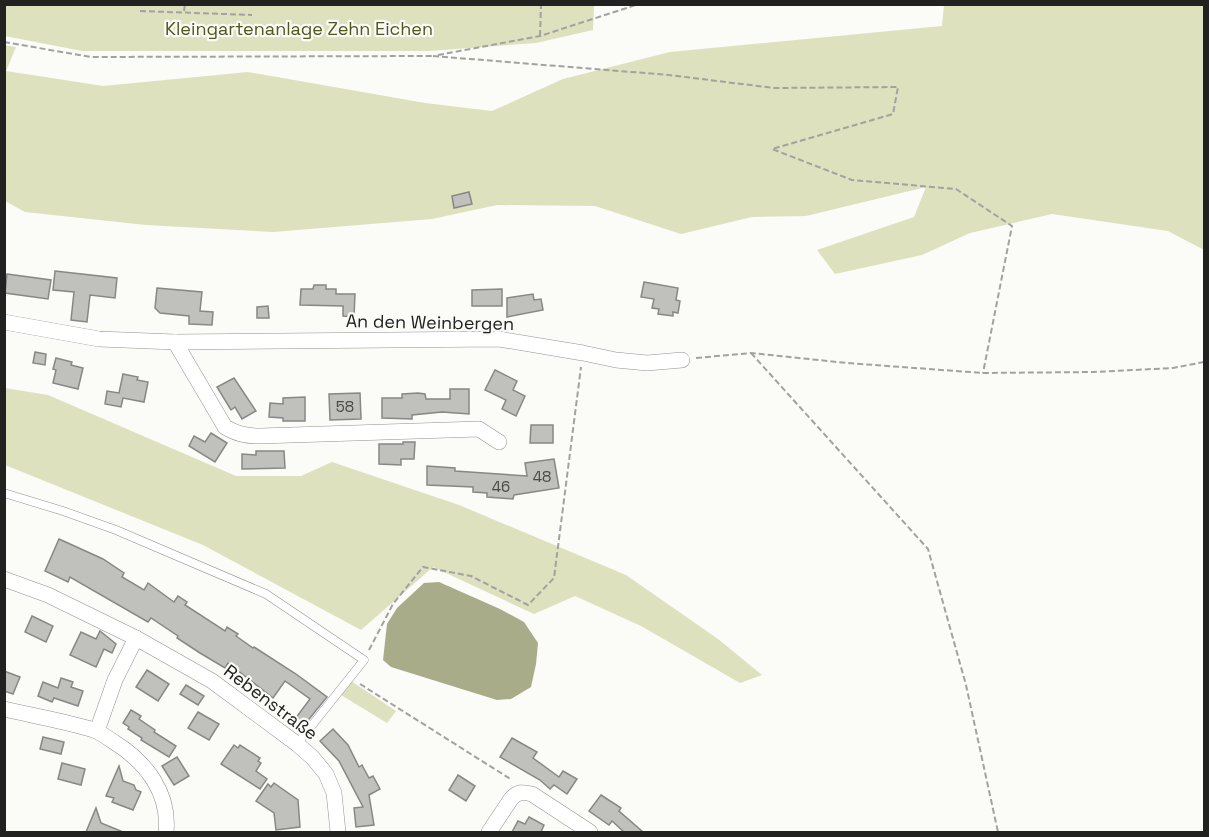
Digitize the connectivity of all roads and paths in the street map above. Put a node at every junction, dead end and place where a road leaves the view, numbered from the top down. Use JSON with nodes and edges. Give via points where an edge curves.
{"nodes":[{"id":1,"x":184,"y":4,"type":"edge"},
{"id":2,"x":432,"y":4,"type":"edge"},
{"id":3,"x":442,"y":4,"type":"edge"},
{"id":4,"x":541,"y":4,"type":"edge"},
{"id":5,"x":639,"y":4,"type":"edge"},
{"id":6,"x":140,"y":11,"type":"dead end"},
{"id":7,"x":184,"y":11,"type":"junction"},
{"id":8,"x":252,"y":15,"type":"dead end"},
{"id":9,"x":540,"y":36,"type":"junction"},
{"id":10,"x":4,"y":42,"type":"edge"},
{"id":11,"x":433,"y":56,"type":"junction"},
{"id":12,"x":4,"y":322,"type":"edge"},
{"id":13,"x":175,"y":342,"type":"junction"},
{"id":14,"x":583,"y":353,"type":"junction"},
{"id":15,"x":751,"y":353,"type":"junction"},
{"id":16,"x":682,"y":360,"type":"joint"},
{"id":17,"x":1204,"y":362,"type":"edge"},
{"id":18,"x":983,"y":373,"type":"junction"},
{"id":19,"x":499,"y":442,"type":"dead end"},
{"id":20,"x":4,"y":493,"type":"edge"},
{"id":21,"x":4,"y":579,"type":"edge"},
{"id":22,"x":136,"y":638,"type":"junction"},
{"id":23,"x":364,"y":660,"type":"junction"},
{"id":24,"x":350,"y":677,"type":"junction"},
{"id":25,"x":4,"y":709,"type":"edge"},
{"id":26,"x":97,"y":731,"type":"junction"},
{"id":27,"x":297,"y":744,"type":"junction"},
{"id":28,"x":521,"y":791,"type":"junction"},
{"id":29,"x":166,"y":832,"type":"edge"},
{"id":30,"x":338,"y":832,"type":"edge"},
{"id":31,"x":489,"y":832,"type":"edge"},
{"id":32,"x":590,"y":832,"type":"edge"},
{"id":33,"x":998,"y":832,"type":"edge"}],
"edges":[{"from":1,"to":7,"type":"path"},
{"from":2,"to":3,"type":"path"},
{"from":4,"to":9,"type":"path"},
{"from":5,"to":9,"type":"path"},
{"from":6,"to":7,"type":"path"},
{"from":7,"to":8,"type":"path"},
{"from":9,"to":11,"type":"path"},
{"from":10,"to":11,"type":"path","via":[[91,57]]},
{"from":11,"to":18,"type":"path","via":[[669,75],[774,88],[898,87],[893,114],[772,149],[852,180],[956,189],[1012,226]]},
{"from":12,"to":13,"type":"street","name":"An den Weinbergen","via":[[99,339]]},
{"from":13,"to":14,"type":"street","name":"An den Weinbergen","via":[[499,339]]},
{"from":13,"to":19,"type":"street","via":[[225,427],[234,433],[260,436],[479,429]]},
{"from":14,"to":16,"type":"street","name":"An den Weinbergen","via":[[647,363]]},
{"from":14,"to":23,"type":"path","via":[[554,578],[528,605],[471,576],[423,567],[393,604]]},
{"from":15,"to":16,"type":"path"},
{"from":15,"to":18,"type":"path"},
{"from":15,"to":33,"type":"path","via":[[928,549],[966,685]]},
{"from":17,"to":18,"type":"path","via":[[1173,368],[1094,372]]},
{"from":20,"to":23,"type":"lane","via":[[116,530],[266,594]]},
{"from":21,"to":22,"type":"street","name":"Rebenstraße","via":[[48,595]]},
{"from":22,"to":26,"type":"street","via":[[115,680]]},
{"from":22,"to":27,"type":"street","name":"Rebenstraße","via":[[212,681]]},
{"from":23,"to":24,"type":"lane"},
{"from":24,"to":27,"type":"lane"},
{"from":24,"to":28,"type":"path","via":[[511,777]]},
{"from":25,"to":26,"type":"street"},
{"from":26,"to":29,"type":"street","via":[[128,750],[150,774],[163,798],[168,819]]},
{"from":27,"to":30,"type":"street","name":"Rebenstraße","via":[[326,774],[334,793]]},
{"from":28,"to":31,"type":"street"},
{"from":28,"to":32,"type":"street","via":[[532,794]]}]}
